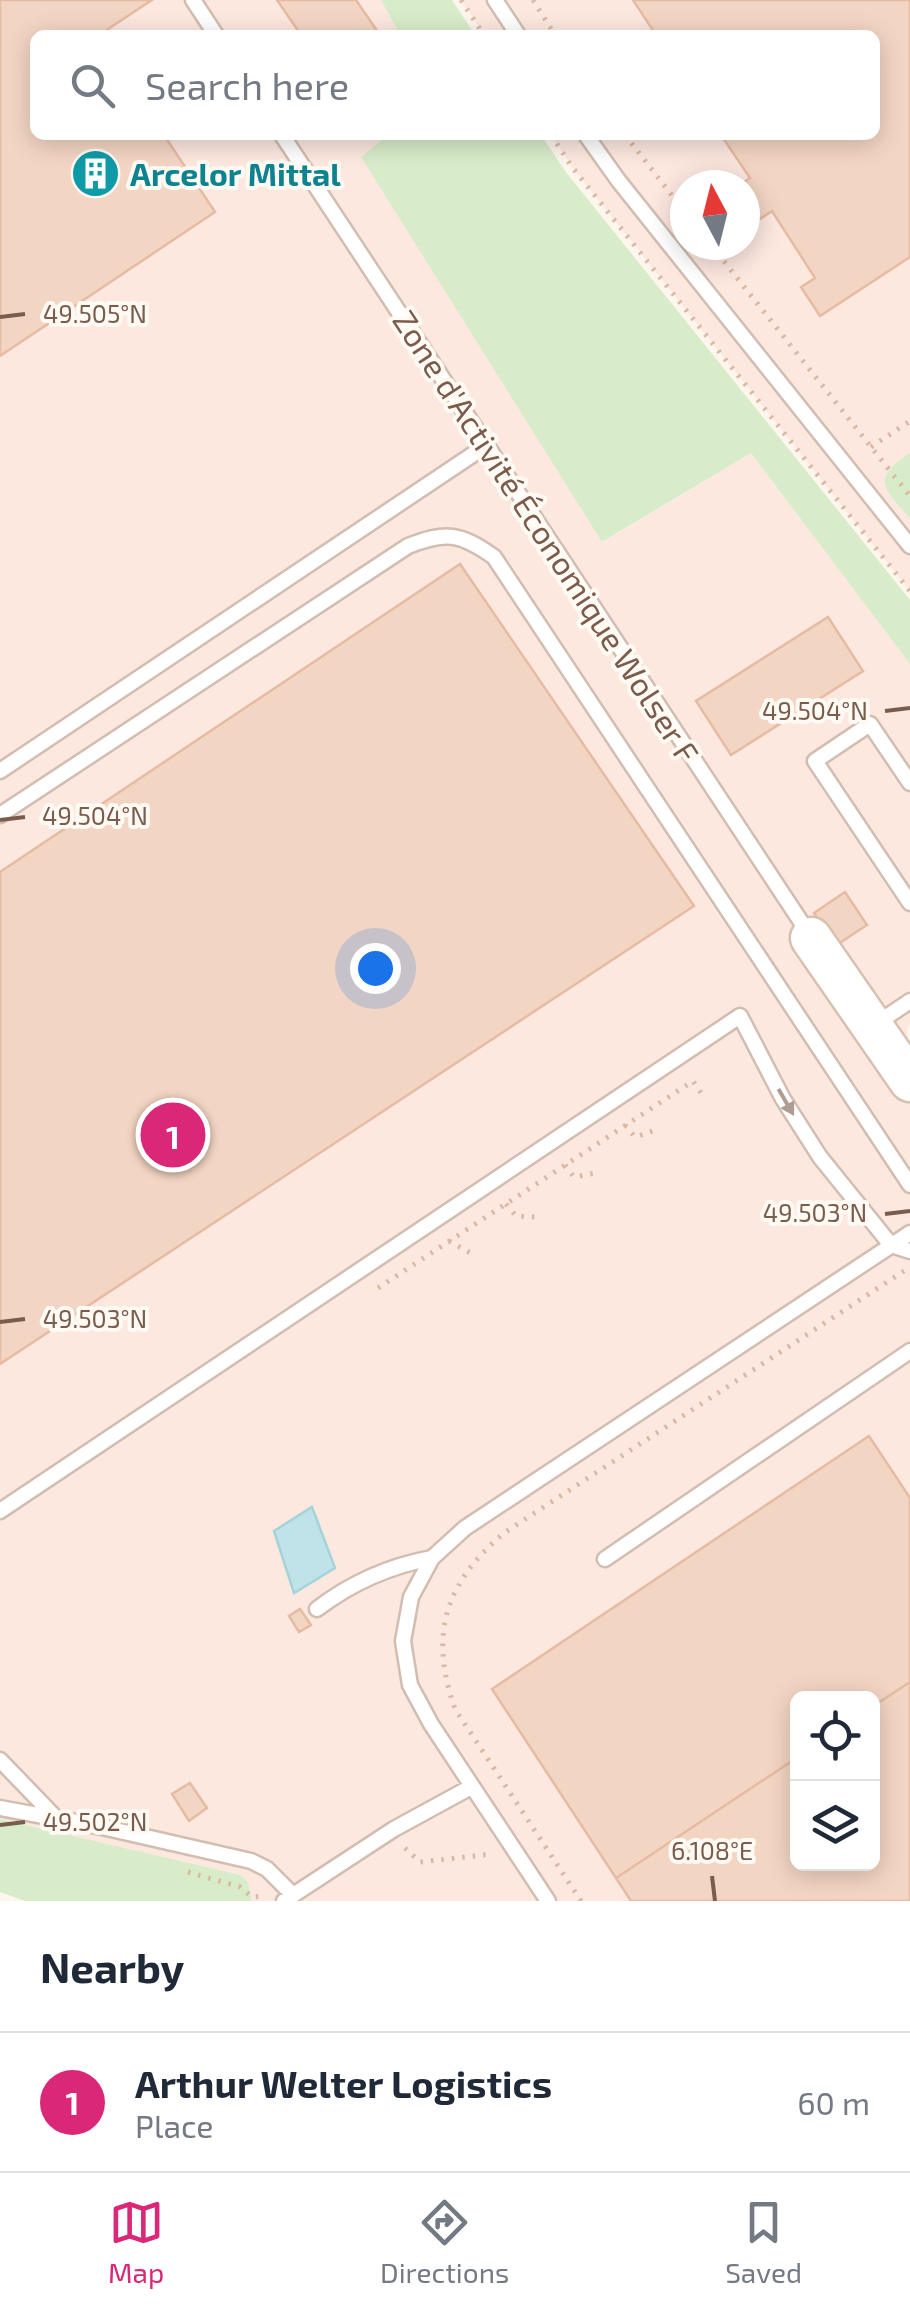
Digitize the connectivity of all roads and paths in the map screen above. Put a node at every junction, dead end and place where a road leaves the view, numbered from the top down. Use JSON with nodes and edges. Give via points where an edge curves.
{"nodes":[{"id":1,"x":193,"y":0,"type":"edge"},
{"id":2,"x":461,"y":0,"type":"edge"},
{"id":3,"x":495,"y":0,"type":"edge"},
{"id":4,"x":533,"y":0,"type":"edge"},
{"id":5,"x":213,"y":30,"type":"edge"},
{"id":6,"x":481,"y":30,"type":"edge"},
{"id":7,"x":515,"y":30,"type":"edge"},
{"id":8,"x":552,"y":30,"type":"edge"},
{"id":9,"x":285,"y":140,"type":"edge"},
{"id":10,"x":554,"y":140,"type":"edge"},
{"id":11,"x":590,"y":140,"type":"edge"},
{"id":12,"x":629,"y":140,"type":"edge"},
{"id":13,"x":670,"y":193,"type":"edge"},
{"id":14,"x":723,"y":260,"type":"edge"},
{"id":15,"x":910,"y":421,"type":"edge"},
{"id":16,"x":486,"y":444,"type":"junction"},
{"id":17,"x":871,"y":447,"type":"junction"},
{"id":18,"x":910,"y":496,"type":"edge"},
{"id":19,"x":910,"y":546,"type":"edge"},
{"id":20,"x":910,"y":592,"type":"edge"},
{"id":21,"x":0,"y":770,"type":"edge"},
{"id":22,"x":910,"y":784,"type":"edge"},
{"id":23,"x":0,"y":816,"type":"edge"},
{"id":24,"x":910,"y":903,"type":"edge"},
{"id":25,"x":811,"y":938,"type":"joint"},
{"id":26,"x":910,"y":1001,"type":"edge"},
{"id":27,"x":872,"y":1026,"type":"junction"},
{"id":28,"x":910,"y":1080,"type":"edge"},
{"id":29,"x":706,"y":1099,"type":"dead end"},
{"id":30,"x":625,"y":1126,"type":"junction"},
{"id":31,"x":653,"y":1130,"type":"dead end"},
{"id":32,"x":565,"y":1165,"type":"junction"},
{"id":33,"x":596,"y":1173,"type":"dead end"},
{"id":34,"x":910,"y":1185,"type":"edge"},
{"id":35,"x":506,"y":1204,"type":"junction"},
{"id":36,"x":536,"y":1217,"type":"dead end"},
{"id":37,"x":910,"y":1232,"type":"edge"},
{"id":38,"x":449,"y":1241,"type":"junction"},
{"id":39,"x":891,"y":1245,"type":"junction"},
{"id":40,"x":910,"y":1251,"type":"edge"},
{"id":41,"x":474,"y":1255,"type":"dead end"},
{"id":42,"x":366,"y":1296,"type":"dead end"},
{"id":43,"x":910,"y":1350,"type":"edge"},
{"id":44,"x":0,"y":1511,"type":"edge"},
{"id":45,"x":432,"y":1558,"type":"junction"},
{"id":46,"x":605,"y":1559,"type":"dead end"},
{"id":47,"x":316,"y":1609,"type":"dead end"},
{"id":48,"x":0,"y":1760,"type":"edge"},
{"id":49,"x":471,"y":1788,"type":"junction"},
{"id":50,"x":0,"y":1808,"type":"edge"},
{"id":51,"x":55,"y":1817,"type":"junction"},
{"id":52,"x":394,"y":1828,"type":"junction"},
{"id":53,"x":536,"y":1832,"type":"dead end"},
{"id":54,"x":511,"y":1846,"type":"junction"},
{"id":55,"x":186,"y":1871,"type":"dead end"},
{"id":56,"x":288,"y":1897,"type":"edge"},
{"id":57,"x":548,"y":1901,"type":"edge"}],
"edges":[{"from":1,"to":5,"type":"lane"},
{"from":2,"to":6,"type":"path"},
{"from":3,"to":7,"type":"lane"},
{"from":4,"to":8,"type":"path"},
{"from":9,"to":16,"type":"lane","name":"Zone d'Activité Économique Wolser F"},
{"from":10,"to":20,"type":"path"},
{"from":11,"to":19,"type":"lane"},
{"from":12,"to":13,"type":"path"},
{"from":14,"to":17,"type":"path"},
{"from":15,"to":17,"type":"path"},
{"from":16,"to":21,"type":"lane"},
{"from":16,"to":25,"type":"lane","name":"Zone d'Activité Économique Wolser F"},
{"from":17,"to":18,"type":"path"},
{"from":22,"to":24,"type":"lane","via":[[870,724],[815,761]]},
{"from":23,"to":34,"type":"lane","via":[[408,546],[437,535],[468,539],[494,557]]},
{"from":25,"to":27,"type":"main road"},
{"from":26,"to":27,"type":"lane"},
{"from":27,"to":28,"type":"main road"},
{"from":29,"to":30,"type":"path","via":[[693,1081]]},
{"from":30,"to":31,"type":"path","via":[[634,1138]]},
{"from":30,"to":32,"type":"path"},
{"from":32,"to":33,"type":"path","via":[[574,1178]]},
{"from":32,"to":35,"type":"path"},
{"from":35,"to":36,"type":"path","via":[[516,1216]]},
{"from":35,"to":38,"type":"path"},
{"from":37,"to":39,"type":"lane"},
{"from":38,"to":41,"type":"path"},
{"from":38,"to":42,"type":"path"},
{"from":39,"to":40,"type":"lane"},
{"from":44,"to":39,"type":"lane","one_way":true,"via":[[740,1016],[820,1157]]},
{"from":39,"to":45,"type":"lane","via":[[465,1528]]},
{"from":43,"to":46,"type":"lane"},
{"from":45,"to":47,"type":"lane","via":[[345,1587]]},
{"from":45,"to":49,"type":"lane","via":[[411,1597],[403,1641],[410,1685]]},
{"from":48,"to":51,"type":"lane"},
{"from":49,"to":52,"type":"lane"},
{"from":49,"to":54,"type":"lane"},
{"from":50,"to":51,"type":"lane"},
{"from":51,"to":56,"type":"lane","via":[[251,1861],[267,1869]]},
{"from":52,"to":54,"type":"path","via":[[420,1862],[491,1856]]},
{"from":52,"to":56,"type":"lane"},
{"from":53,"to":54,"type":"path"},
{"from":54,"to":57,"type":"lane"},
{"from":55,"to":56,"type":"path","via":[[252,1897]]}]}
